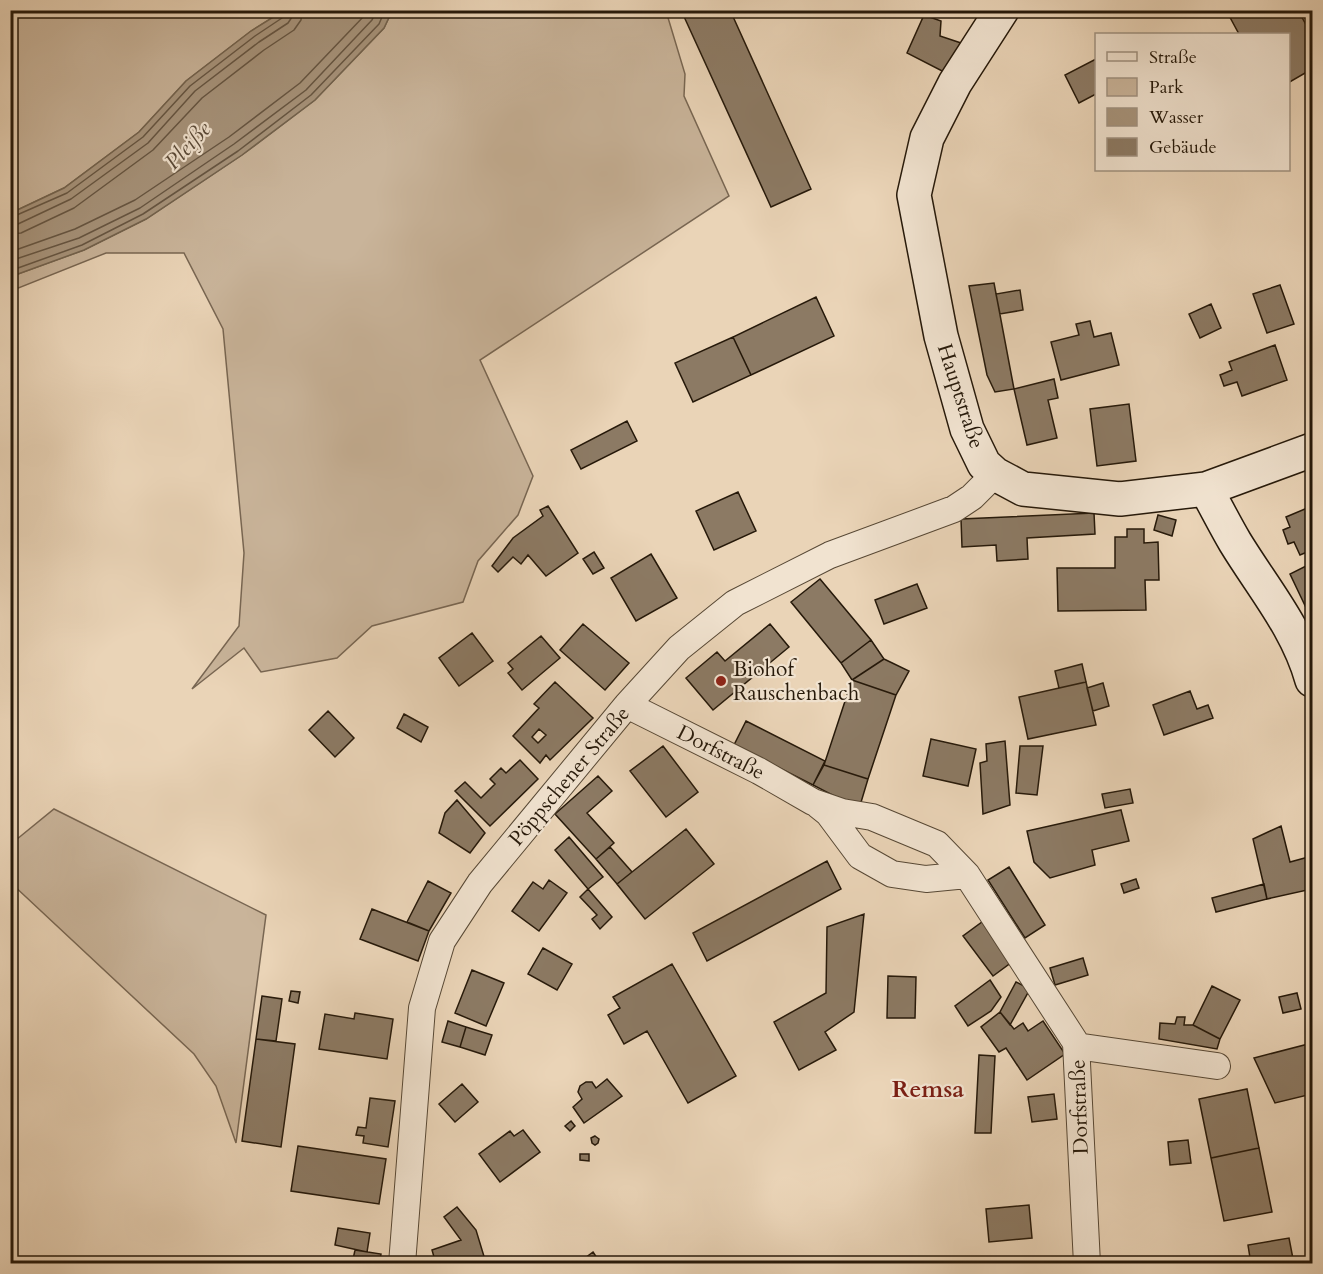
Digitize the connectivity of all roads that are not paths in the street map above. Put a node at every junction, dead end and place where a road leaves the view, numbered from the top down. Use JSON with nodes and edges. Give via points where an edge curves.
{"nodes":[{"id":1,"x":1002,"y":10,"type":"edge"},
{"id":2,"x":1312,"y":450,"type":"edge"},
{"id":3,"x":995,"y":474,"type":"junction"},
{"id":4,"x":1206,"y":489,"type":"junction"},
{"id":5,"x":1312,"y":680,"type":"edge"},
{"id":6,"x":627,"y":705,"type":"junction"},
{"id":7,"x":813,"y":802,"type":"junction"},
{"id":8,"x":967,"y":875,"type":"junction"},
{"id":9,"x":1076,"y":1046,"type":"junction"},
{"id":10,"x":1217,"y":1066,"type":"dead end"},
{"id":11,"x":402,"y":1263,"type":"edge"},
{"id":12,"x":1087,"y":1263,"type":"edge"}],
"edges":[{"from":1,"to":3,"type":"street","name":"Hauptstraße","via":[[955,83],[927,138],[914,195],[941,336],[964,419],[984,464]]},
{"from":2,"to":4,"type":"street","name":"Hauptstraße"},
{"from":3,"to":4,"type":"street","name":"Hauptstraße","via":[[1023,489],[1120,499]]},
{"from":3,"to":6,"type":"street","name":"Pöppschener Straße","via":[[954,509],[830,555],[735,603],[679,648]]},
{"from":4,"to":5,"type":"street","via":[[1236,543],[1277,603]]},
{"from":6,"to":7,"type":"street","name":"Dorfstraße"},
{"from":6,"to":11,"type":"street","name":"Pöppschener Straße","via":[[480,883],[442,941],[422,1008]]},
{"from":7,"to":8,"type":"street","name":"Dorfstraße","via":[[872,817],[937,844]]},
{"from":7,"to":8,"type":"street","name":"Dorfstraße","via":[[828,813],[860,855],[892,874],[926,879]]},
{"from":8,"to":9,"type":"street","name":"Dorfstraße"},
{"from":9,"to":10,"type":"street"},
{"from":9,"to":12,"type":"street","name":"Dorfstraße"}]}
